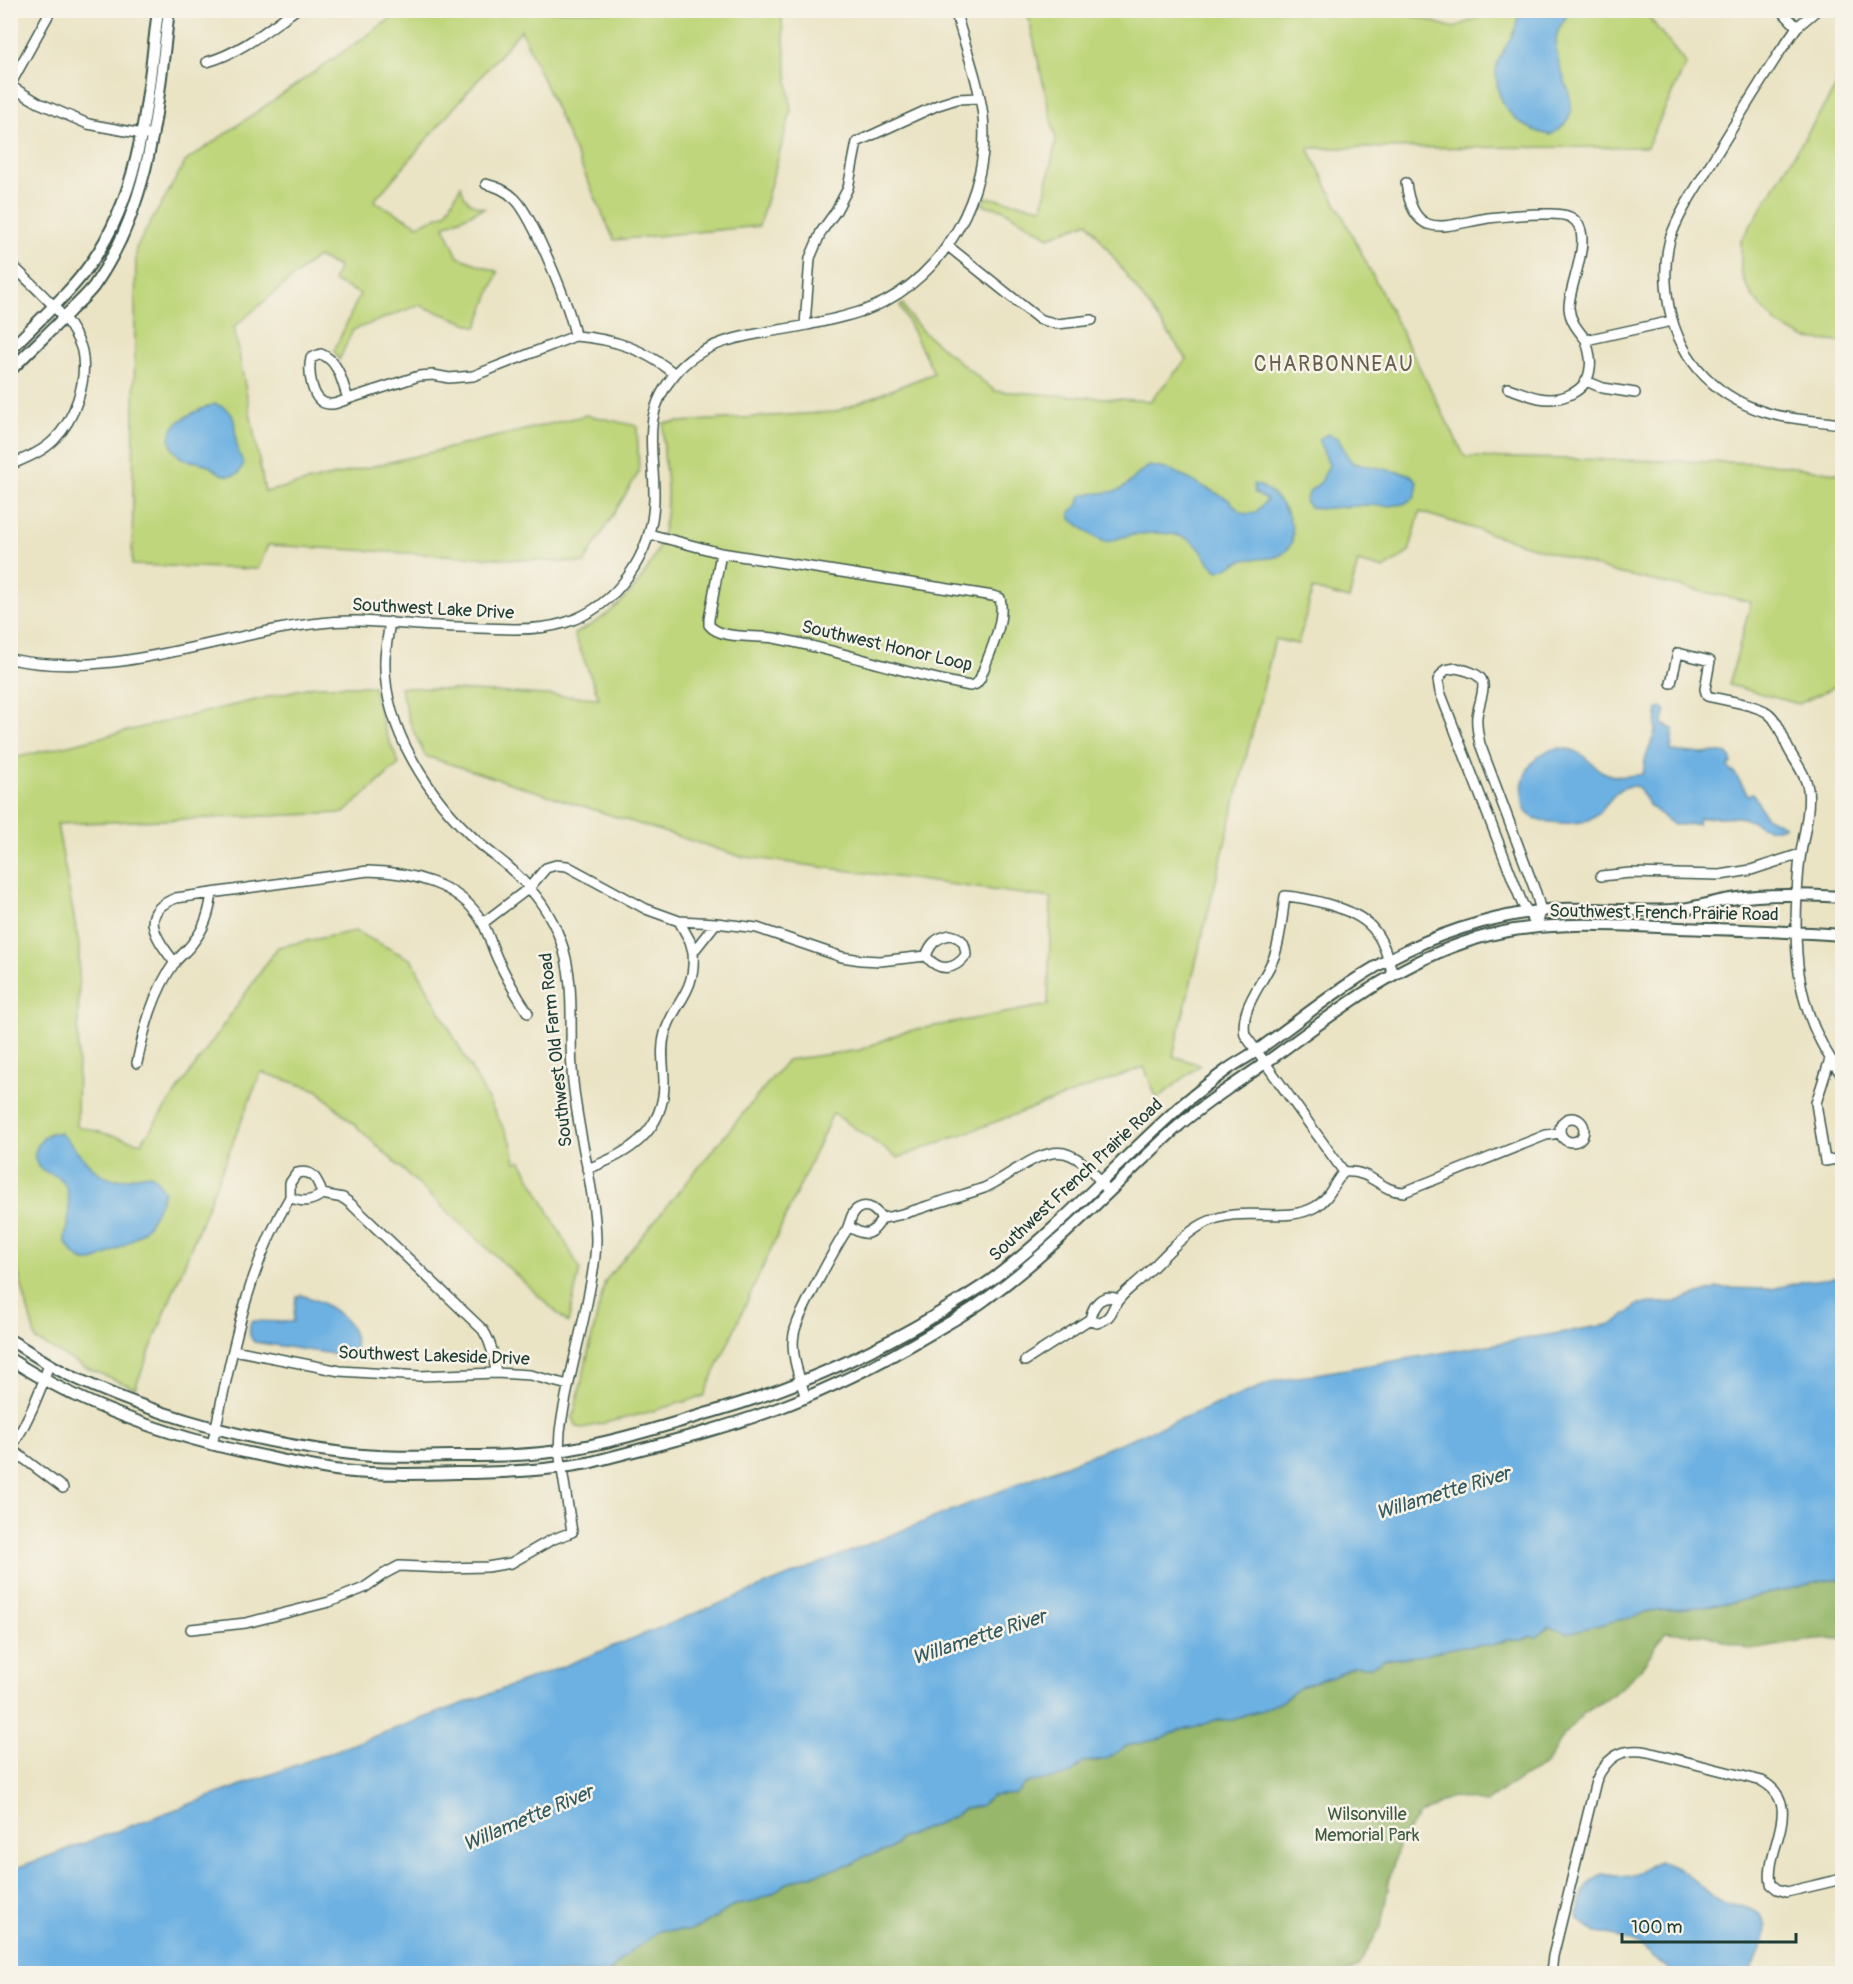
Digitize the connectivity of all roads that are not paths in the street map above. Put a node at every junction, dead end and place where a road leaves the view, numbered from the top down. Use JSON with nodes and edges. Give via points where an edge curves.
{"nodes":[{"id":1,"x":51,"y":10,"type":"edge"},
{"id":2,"x":158,"y":10,"type":"edge"},
{"id":3,"x":169,"y":10,"type":"edge"},
{"id":4,"x":294,"y":10,"type":"edge"},
{"id":5,"x":956,"y":10,"type":"edge"},
{"id":6,"x":1781,"y":10,"type":"edge"},
{"id":7,"x":1817,"y":10,"type":"edge"},
{"id":8,"x":1797,"y":27,"type":"junction"},
{"id":9,"x":207,"y":62,"type":"dead end"},
{"id":10,"x":10,"y":86,"type":"edge"},
{"id":11,"x":980,"y":98,"type":"junction"},
{"id":12,"x":141,"y":134,"type":"junction"},
{"id":13,"x":153,"y":136,"type":"junction"},
{"id":14,"x":1406,"y":183,"type":"dead end"},
{"id":15,"x":486,"y":184,"type":"dead end"},
{"id":16,"x":948,"y":246,"type":"junction"},
{"id":17,"x":10,"y":263,"type":"edge"},
{"id":18,"x":53,"y":307,"type":"junction"},
{"id":19,"x":64,"y":318,"type":"junction"},
{"id":20,"x":1092,"y":320,"type":"dead end"},
{"id":21,"x":1672,"y":321,"type":"junction"},
{"id":22,"x":806,"y":325,"type":"junction"},
{"id":23,"x":575,"y":336,"type":"junction"},
{"id":24,"x":1586,"y":340,"type":"junction"},
{"id":25,"x":10,"y":350,"type":"edge"},
{"id":26,"x":10,"y":371,"type":"edge"},
{"id":27,"x":675,"y":374,"type":"junction"},
{"id":28,"x":1586,"y":381,"type":"junction"},
{"id":29,"x":1508,"y":388,"type":"dead end"},
{"id":30,"x":1635,"y":393,"type":"dead end"},
{"id":31,"x":348,"y":399,"type":"junction"},
{"id":32,"x":1842,"y":424,"type":"edge"},
{"id":33,"x":10,"y":465,"type":"edge"},
{"id":34,"x":649,"y":534,"type":"junction"},
{"id":35,"x":721,"y":553,"type":"junction"},
{"id":36,"x":390,"y":622,"type":"junction"},
{"id":37,"x":10,"y":659,"type":"edge"},
{"id":38,"x":1671,"y":683,"type":"dead end"},
{"id":39,"x":1800,"y":854,"type":"junction"},
{"id":40,"x":1601,"y":876,"type":"dead end"},
{"id":41,"x":529,"y":888,"type":"junction"},
{"id":42,"x":212,"y":893,"type":"junction"},
{"id":43,"x":1798,"y":896,"type":"junction"},
{"id":44,"x":1842,"y":897,"type":"edge"},
{"id":45,"x":1540,"y":911,"type":"junction"},
{"id":46,"x":1527,"y":913,"type":"junction"},
{"id":47,"x":679,"y":921,"type":"junction"},
{"id":48,"x":483,"y":922,"type":"junction"},
{"id":49,"x":716,"y":923,"type":"junction"},
{"id":50,"x":1537,"y":926,"type":"junction"},
{"id":51,"x":1797,"y":932,"type":"junction"},
{"id":52,"x":1842,"y":935,"type":"edge"},
{"id":53,"x":693,"y":952,"type":"junction"},
{"id":54,"x":926,"y":956,"type":"junction"},
{"id":55,"x":1389,"y":960,"type":"junction"},
{"id":56,"x":175,"y":963,"type":"junction"},
{"id":57,"x":1393,"y":975,"type":"junction"},
{"id":58,"x":528,"y":1013,"type":"dead end"},
{"id":59,"x":1256,"y":1052,"type":"junction"},
{"id":60,"x":1830,"y":1059,"type":"junction"},
{"id":61,"x":1265,"y":1062,"type":"junction"},
{"id":62,"x":137,"y":1063,"type":"dead end"},
{"id":63,"x":1842,"y":1076,"type":"edge"},
{"id":64,"x":1560,"y":1133,"type":"dead end"},
{"id":65,"x":1842,"y":1158,"type":"edge"},
{"id":66,"x":587,"y":1169,"type":"junction"},
{"id":67,"x":1344,"y":1172,"type":"junction"},
{"id":68,"x":1101,"y":1181,"type":"junction"},
{"id":69,"x":1109,"y":1192,"type":"junction"},
{"id":70,"x":322,"y":1194,"type":"junction"},
{"id":71,"x":291,"y":1197,"type":"junction"},
{"id":72,"x":882,"y":1218,"type":"junction"},
{"id":73,"x":849,"y":1227,"type":"junction"},
{"id":74,"x":1118,"y":1299,"type":"junction"},
{"id":75,"x":1090,"y":1319,"type":"junction"},
{"id":76,"x":10,"y":1340,"type":"edge"},
{"id":77,"x":234,"y":1350,"type":"junction"},
{"id":78,"x":10,"y":1359,"type":"edge"},
{"id":79,"x":1025,"y":1361,"type":"dead end"},
{"id":80,"x":49,"y":1364,"type":"junction"},
{"id":81,"x":496,"y":1373,"type":"junction"},
{"id":82,"x":44,"y":1380,"type":"junction"},
{"id":83,"x":802,"y":1383,"type":"junction"},
{"id":84,"x":568,"y":1385,"type":"junction"},
{"id":85,"x":806,"y":1398,"type":"junction"},
{"id":86,"x":216,"y":1428,"type":"junction"},
{"id":87,"x":212,"y":1445,"type":"junction"},
{"id":88,"x":11,"y":1449,"type":"edge"},
{"id":89,"x":560,"y":1459,"type":"junction"},
{"id":90,"x":63,"y":1488,"type":"dead end"},
{"id":91,"x":191,"y":1629,"type":"dead end"},
{"id":92,"x":1842,"y":1879,"type":"edge"},
{"id":93,"x":1551,"y":1974,"type":"edge"}],
"edges":[{"from":1,"to":10,"type":"street"},
{"from":2,"to":12,"type":"street"},
{"from":3,"to":13,"type":"street"},
{"from":4,"to":9,"type":"street","via":[[230,54]]},
{"from":5,"to":11,"type":"street","name":"Southwest Lake Drive"},
{"from":6,"to":8,"type":"street"},
{"from":7,"to":8,"type":"street"},
{"from":8,"to":21,"type":"street","via":[[1674,228],[1665,269]]},
{"from":10,"to":12,"type":"street","via":[[88,124]]},
{"from":11,"to":16,"type":"street","name":"Southwest Lake Drive","via":[[984,129],[980,170],[967,210]]},
{"from":11,"to":22,"type":"street","via":[[948,102],[857,142],[848,188],[810,258]]},
{"from":12,"to":13,"type":"street"},
{"from":12,"to":18,"type":"street","via":[[132,177],[104,243],[81,277]]},
{"from":13,"to":19,"type":"street","via":[[141,191],[117,247],[92,288]]},
{"from":14,"to":24,"type":"street","via":[[1412,209],[1428,225],[1438,227],[1528,214],[1558,214],[1576,221],[1581,256],[1569,308],[1572,322]]},
{"from":15,"to":23,"type":"street","via":[[504,190],[521,206],[570,313]]},
{"from":16,"to":20,"type":"street","via":[[1039,320],[1058,324]]},
{"from":16,"to":22,"type":"street","name":"Southwest Lake Drive","via":[[920,276],[882,302],[853,314]]},
{"from":17,"to":18,"type":"street"},
{"from":18,"to":19,"type":"street"},
{"from":18,"to":25,"type":"street"},
{"from":19,"to":26,"type":"street"},
{"from":19,"to":33,"type":"street","via":[[82,352],[75,407],[54,440]]},
{"from":21,"to":24,"type":"street"},
{"from":21,"to":32,"type":"street","via":[[1687,356],[1701,374],[1735,399],[1773,414]]},
{"from":22,"to":27,"type":"street","name":"Southwest Lake Drive","via":[[716,344]]},
{"from":23,"to":27,"type":"street","via":[[635,348]]},
{"from":23,"to":31,"type":"street","via":[[474,376],[418,376]]},
{"from":24,"to":28,"type":"street","via":[[1591,368]]},
{"from":27,"to":34,"type":"street","name":"Southwest Lake Drive","via":[[657,403],[651,430],[654,498]]},
{"from":28,"to":29,"type":"street","via":[[1577,391],[1557,398],[1537,398]]},
{"from":28,"to":30,"type":"street"},
{"from":31,"to":31,"type":"street","via":[[329,357],[321,354],[311,358],[309,368],[319,400],[333,405]]},
{"from":34,"to":35,"type":"street","name":"Southwest Honor Loop"},
{"from":34,"to":36,"type":"street","name":"Southwest Lake Drive","via":[[637,564],[621,585],[594,609],[565,623],[515,629]]},
{"from":35,"to":35,"type":"street","name":"Southwest Honor Loop","via":[[986,594],[1000,598],[1002,618],[980,679],[970,686],[771,638],[719,633],[709,625],[709,619]]},
{"from":36,"to":37,"type":"street","name":"Southwest Lake Drive","via":[[293,626],[110,663],[59,664]]},
{"from":36,"to":41,"type":"street","name":"Southwest Old Farm Road","via":[[386,672],[405,747],[449,814]]},
{"from":38,"to":39,"type":"street","via":[[1678,653],[1707,659],[1711,664],[1707,696],[1757,707],[1773,719],[1808,791]]},
{"from":39,"to":40,"type":"street","via":[[1720,876]]},
{"from":39,"to":43,"type":"street"},
{"from":41,"to":47,"type":"street","via":[[546,868],[567,866],[646,909]]},
{"from":41,"to":48,"type":"street"},
{"from":41,"to":66,"type":"street","name":"Southwest Old Farm Road","via":[[556,930],[567,964],[572,1071]]},
{"from":42,"to":48,"type":"street","via":[[388,871],[444,888],[469,905]]},
{"from":42,"to":56,"type":"street","via":[[199,934]]},
{"from":42,"to":56,"type":"street","via":[[176,898],[157,910],[152,922],[155,934]]},
{"from":43,"to":44,"type":"street","name":"Southwest French Prairie Road"},
{"from":43,"to":45,"type":"street","name":"Southwest French Prairie Road","via":[[1746,897],[1667,910]]},
{"from":43,"to":51,"type":"street"},
{"from":45,"to":46,"type":"street","name":"Southwest French Prairie Road"},
{"from":45,"to":46,"type":"street","via":[[1480,744],[1477,717],[1484,691],[1482,679],[1465,670],[1445,670],[1438,680],[1440,692]]},
{"from":45,"to":50,"type":"street"},
{"from":46,"to":50,"type":"street"},
{"from":46,"to":55,"type":"street","name":"Southwest French Prairie Road","via":[[1462,928]]},
{"from":47,"to":49,"type":"street"},
{"from":47,"to":53,"type":"street"},
{"from":48,"to":58,"type":"street","via":[[503,972]]},
{"from":49,"to":53,"type":"street"},
{"from":49,"to":54,"type":"street","via":[[757,928],[861,960]]},
{"from":50,"to":51,"type":"street","name":"Southwest French Prairie Road"},
{"from":50,"to":57,"type":"street","name":"Southwest French Prairie Road","via":[[1474,939]]},
{"from":51,"to":52,"type":"street","name":"Southwest French Prairie Road"},
{"from":51,"to":60,"type":"street","via":[[1798,964],[1808,1015]]},
{"from":53,"to":66,"type":"street","via":[[692,979],[663,1040],[661,1109],[630,1150]]},
{"from":54,"to":54,"type":"street","via":[[939,967],[958,965],[966,955],[965,944],[959,937],[938,938]]},
{"from":55,"to":57,"type":"street"},
{"from":55,"to":59,"type":"street","name":"Southwest French Prairie Road","via":[[1335,993]]},
{"from":55,"to":59,"type":"street","via":[[1380,938],[1359,916],[1309,899],[1285,896],[1276,949],[1242,1024]]},
{"from":56,"to":62,"type":"street","via":[[155,999]]},
{"from":57,"to":61,"type":"street","name":"Southwest French Prairie Road","via":[[1340,1007]]},
{"from":59,"to":61,"type":"street"},
{"from":59,"to":68,"type":"street","name":"Southwest French Prairie Road","via":[[1174,1112]]},
{"from":60,"to":63,"type":"street"},
{"from":60,"to":65,"type":"street","via":[[1816,1103],[1825,1161]]},
{"from":61,"to":67,"type":"street"},
{"from":61,"to":69,"type":"street","name":"Southwest French Prairie Road","via":[[1179,1126]]},
{"from":64,"to":67,"type":"street","via":[[1546,1135],[1404,1192],[1394,1192],[1370,1176]]},
{"from":66,"to":84,"type":"street","name":"Southwest Old Farm Road","via":[[595,1254]]},
{"from":67,"to":74,"type":"street","via":[[1325,1200],[1314,1208],[1289,1215],[1241,1213],[1203,1224]]},
{"from":68,"to":69,"type":"street"},
{"from":68,"to":72,"type":"street","via":[[1089,1168],[1064,1153],[1044,1154],[985,1187]]},
{"from":68,"to":83,"type":"street","name":"Southwest French Prairie Road","via":[[1031,1248],[973,1292],[907,1332]]},
{"from":69,"to":85,"type":"street","name":"Southwest French Prairie Road","via":[[1010,1281],[962,1315],[902,1351]]},
{"from":70,"to":71,"type":"street","via":[[310,1200]]},
{"from":70,"to":71,"type":"street","via":[[313,1175],[305,1171],[297,1173],[290,1183]]},
{"from":70,"to":81,"type":"street","via":[[343,1198],[351,1204],[475,1322],[494,1352]]},
{"from":71,"to":77,"type":"street","via":[[258,1261]]},
{"from":72,"to":73,"type":"street","via":[[867,1233]]},
{"from":72,"to":73,"type":"street","via":[[876,1210],[857,1208]]},
{"from":73,"to":83,"type":"street","via":[[793,1336]]},
{"from":74,"to":75,"type":"street","via":[[1102,1298]]},
{"from":74,"to":75,"type":"street","via":[[1106,1320],[1097,1323]]},
{"from":75,"to":79,"type":"street"},
{"from":76,"to":80,"type":"street","name":"Southwest French Prairie Road"},
{"from":77,"to":81,"type":"street","name":"Southwest Lakeside Drive","via":[[370,1374]]},
{"from":77,"to":86,"type":"street"},
{"from":78,"to":82,"type":"street","name":"Southwest French Prairie Road"},
{"from":80,"to":82,"type":"street"},
{"from":80,"to":86,"type":"street","name":"Southwest French Prairie Road","via":[[153,1410]]},
{"from":81,"to":84,"type":"street","name":"Southwest Lakeside Drive","via":[[530,1375]]},
{"from":82,"to":87,"type":"street","name":"Southwest French Prairie Road","via":[[150,1427]]},
{"from":82,"to":88,"type":"street"},
{"from":83,"to":85,"type":"street"},
{"from":83,"to":89,"type":"street","name":"Southwest French Prairie Road","via":[[590,1445]]},
{"from":84,"to":89,"type":"street","name":"Southwest Old Farm Road","via":[[560,1431]]},
{"from":85,"to":89,"type":"street","name":"Southwest French Prairie Road","via":[[652,1446]]},
{"from":86,"to":87,"type":"street"},
{"from":86,"to":89,"type":"street","name":"Southwest French Prairie Road","via":[[287,1444],[375,1456]]},
{"from":87,"to":89,"type":"street","name":"Southwest French Prairie Road","via":[[285,1461],[402,1474],[494,1473]]},
{"from":88,"to":90,"type":"street"},
{"from":89,"to":91,"type":"street","name":"Southwest Old Farm Road","via":[[572,1532],[511,1563],[487,1567],[399,1566],[364,1588],[329,1602],[246,1623]]},
{"from":92,"to":93,"type":"street","via":[[1787,1892],[1771,1884],[1782,1813],[1778,1794],[1762,1781],[1648,1752],[1626,1752],[1606,1763],[1596,1781]]}]}
